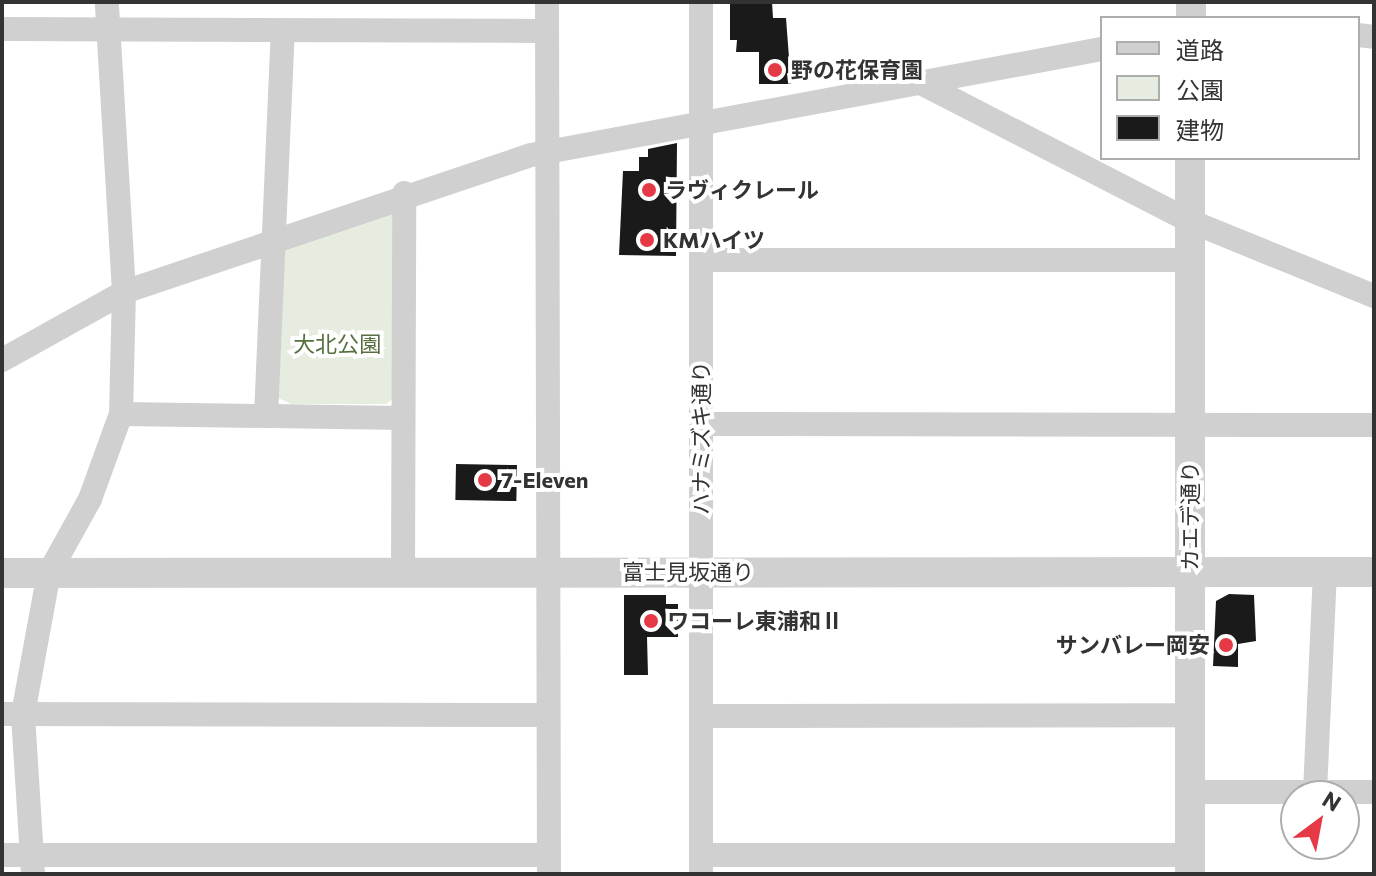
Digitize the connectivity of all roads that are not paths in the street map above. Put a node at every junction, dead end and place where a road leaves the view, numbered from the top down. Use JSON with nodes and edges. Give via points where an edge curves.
{"nodes":[{"id":1,"x":107,"y":2,"type":"edge"},
{"id":2,"x":547,"y":2,"type":"edge"},
{"id":3,"x":701,"y":2,"type":"edge"},
{"id":4,"x":2,"y":29,"type":"edge"},
{"id":5,"x":105,"y":31,"type":"junction"},
{"id":6,"x":283,"y":31,"type":"junction"},
{"id":7,"x":546,"y":31,"type":"junction"},
{"id":8,"x":1100,"y":49,"type":"edge"},
{"id":9,"x":919,"y":82,"type":"junction"},
{"id":10,"x":702,"y":122,"type":"junction"},
{"id":11,"x":549,"y":150,"type":"junction"},
{"id":12,"x":1190,"y":160,"type":"edge"},
{"id":13,"x":404,"y":193,"type":"junction"},
{"id":14,"x":1190,"y":221,"type":"junction"},
{"id":15,"x":277,"y":238,"type":"junction"},
{"id":16,"x":702,"y":260,"type":"junction"},
{"id":17,"x":1190,"y":260,"type":"junction"},
{"id":18,"x":124,"y":292,"type":"junction"},
{"id":19,"x":1374,"y":296,"type":"edge"},
{"id":20,"x":2,"y":360,"type":"edge"},
{"id":21,"x":121,"y":414,"type":"junction"},
{"id":22,"x":266,"y":416,"type":"junction"},
{"id":23,"x":403,"y":418,"type":"junction"},
{"id":24,"x":701,"y":424,"type":"junction"},
{"id":25,"x":1191,"y":424,"type":"junction"},
{"id":26,"x":1374,"y":425,"type":"edge"},
{"id":27,"x":403,"y":571,"type":"junction"},
{"id":28,"x":548,"y":572,"type":"junction"},
{"id":29,"x":701,"y":572,"type":"junction"},
{"id":30,"x":1190,"y":572,"type":"junction"},
{"id":31,"x":1325,"y":572,"type":"junction"},
{"id":32,"x":1374,"y":572,"type":"edge"},
{"id":33,"x":2,"y":573,"type":"edge"},
{"id":34,"x":49,"y":573,"type":"junction"},
{"id":35,"x":13,"y":714,"type":"edge"},
{"id":36,"x":548,"y":715,"type":"junction"},
{"id":37,"x":1190,"y":715,"type":"junction"},
{"id":38,"x":701,"y":716,"type":"junction"},
{"id":39,"x":1316,"y":780,"type":"edge"},
{"id":40,"x":1190,"y":792,"type":"junction"},
{"id":41,"x":1280,"y":792,"type":"edge"},
{"id":42,"x":2,"y":855,"type":"edge"},
{"id":43,"x":32,"y":865,"type":"edge"},
{"id":44,"x":549,"y":865,"type":"edge"},
{"id":45,"x":701,"y":865,"type":"edge"},
{"id":46,"x":1190,"y":865,"type":"edge"}],
"edges":[{"from":1,"to":5,"type":"street"},
{"from":2,"to":7,"type":"street"},
{"from":3,"to":10,"type":"street","name":"ハナミズキ通り"},
{"from":4,"to":5,"type":"street"},
{"from":5,"to":6,"type":"street"},
{"from":5,"to":18,"type":"street"},
{"from":6,"to":7,"type":"street"},
{"from":6,"to":15,"type":"street"},
{"from":7,"to":11,"type":"street"},
{"from":8,"to":9,"type":"street"},
{"from":9,"to":10,"type":"street"},
{"from":9,"to":14,"type":"street"},
{"from":10,"to":11,"type":"street"},
{"from":10,"to":16,"type":"street","name":"ハナミズキ通り"},
{"from":11,"to":13,"type":"street"},
{"from":11,"to":28,"type":"street"},
{"from":12,"to":14,"type":"street","name":"カエデ通り"},
{"from":13,"to":15,"type":"street"},
{"from":13,"to":23,"type":"street"},
{"from":14,"to":17,"type":"street","name":"カエデ通り"},
{"from":14,"to":19,"type":"street"},
{"from":15,"to":18,"type":"street"},
{"from":15,"to":22,"type":"street"},
{"from":16,"to":17,"type":"street"},
{"from":16,"to":24,"type":"street","name":"ハナミズキ通り"},
{"from":17,"to":25,"type":"street","name":"カエデ通り"},
{"from":18,"to":20,"type":"street"},
{"from":18,"to":21,"type":"street"},
{"from":21,"to":22,"type":"street"},
{"from":21,"to":34,"type":"street","via":[[90,499]]},
{"from":22,"to":23,"type":"street"},
{"from":23,"to":27,"type":"street"},
{"from":24,"to":25,"type":"street"},
{"from":24,"to":29,"type":"street","name":"ハナミズキ通り"},
{"from":25,"to":26,"type":"street"},
{"from":25,"to":30,"type":"street","name":"カエデ通り"},
{"from":27,"to":28,"type":"street","name":"富士見坂通り"},
{"from":27,"to":34,"type":"street","name":"富士見坂通り"},
{"from":28,"to":29,"type":"street","name":"富士見坂通り"},
{"from":28,"to":36,"type":"street"},
{"from":29,"to":30,"type":"street","name":"富士見坂通り"},
{"from":29,"to":38,"type":"street","name":"ハナミズキ通り"},
{"from":30,"to":31,"type":"street","name":"富士見坂通り"},
{"from":30,"to":37,"type":"street","name":"カエデ通り"},
{"from":31,"to":32,"type":"street","name":"富士見坂通り"},
{"from":31,"to":39,"type":"street"},
{"from":33,"to":34,"type":"street","name":"富士見坂通り"},
{"from":34,"to":35,"type":"street"},
{"from":35,"to":36,"type":"street"},
{"from":35,"to":43,"type":"street"},
{"from":36,"to":44,"type":"street"},
{"from":37,"to":38,"type":"street"},
{"from":37,"to":40,"type":"street","name":"カエデ通り"},
{"from":38,"to":45,"type":"street","name":"ハナミズキ通り"},
{"from":40,"to":41,"type":"street"},
{"from":40,"to":46,"type":"street","name":"カエデ通り"},
{"from":42,"to":43,"type":"street"},
{"from":43,"to":44,"type":"street"},
{"from":45,"to":46,"type":"street"}]}
